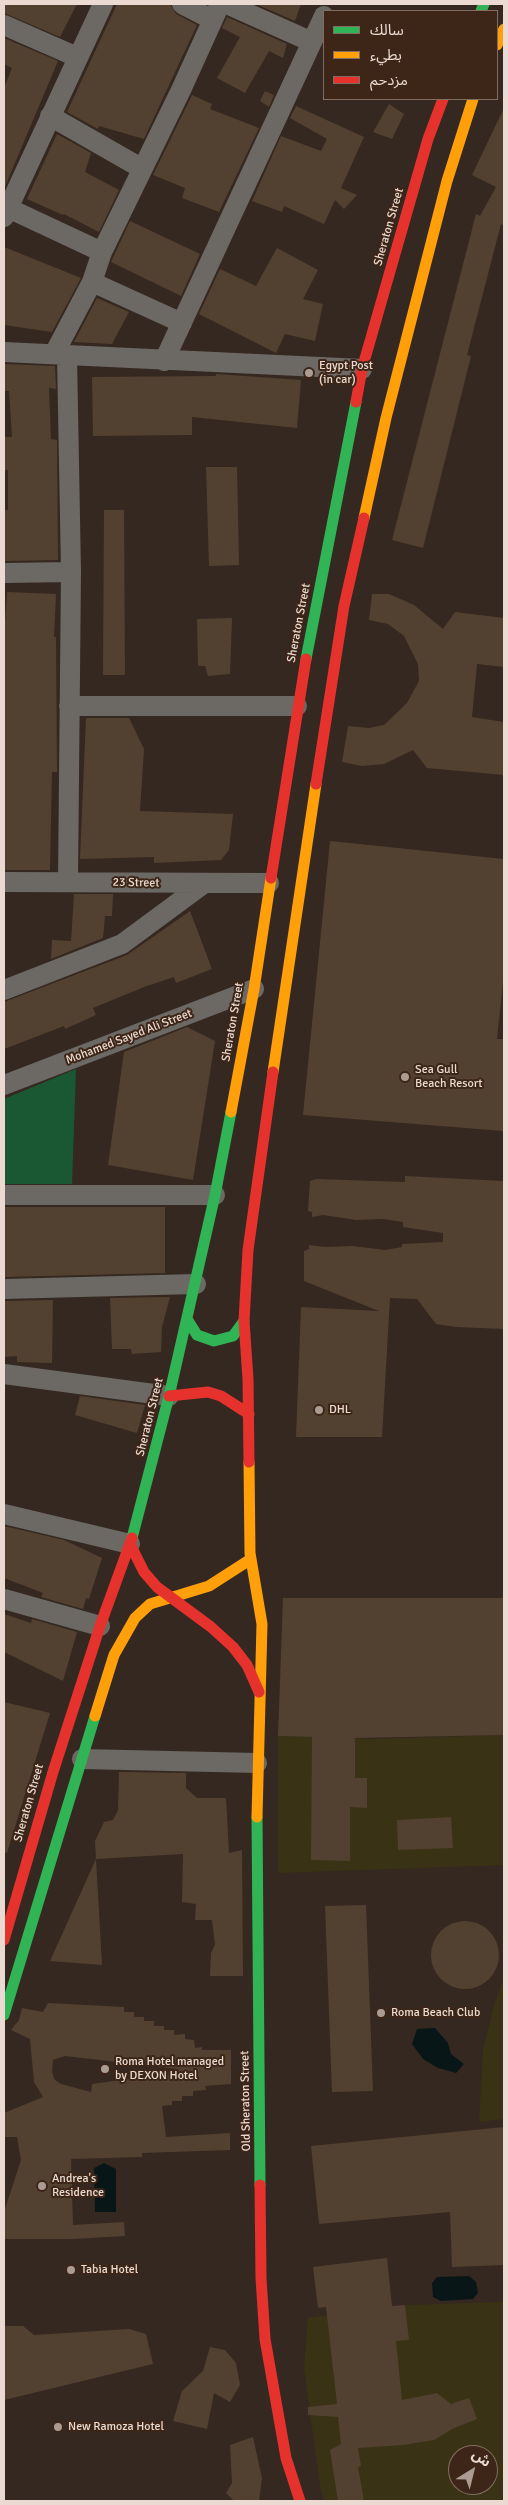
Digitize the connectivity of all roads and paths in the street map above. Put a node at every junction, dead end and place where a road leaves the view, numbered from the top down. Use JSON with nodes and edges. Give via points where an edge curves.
{"nodes":[{"id":1,"x":103,"y":4,"type":"edge"},
{"id":2,"x":182,"y":4,"type":"edge"},
{"id":3,"x":228,"y":4,"type":"edge"},
{"id":4,"x":215,"y":11,"type":"edge"},
{"id":5,"x":323,"y":18,"type":"edge"},
{"id":6,"x":4,"y":25,"type":"edge"},
{"id":7,"x":504,"y":29,"type":"edge"},
{"id":8,"x":312,"y":42,"type":"junction"},
{"id":9,"x":498,"y":43,"type":"edge"},
{"id":10,"x":77,"y":57,"type":"junction"},
{"id":11,"x":443,"y":100,"type":"edge"},
{"id":12,"x":473,"y":100,"type":"edge"},
{"id":13,"x":50,"y":116,"type":"junction"},
{"id":14,"x":142,"y":168,"type":"junction"},
{"id":15,"x":6,"y":213,"type":"edge"},
{"id":16,"x":102,"y":252,"type":"junction"},
{"id":17,"x":92,"y":282,"type":"junction"},
{"id":18,"x":182,"y":323,"type":"junction"},
{"id":19,"x":4,"y":352,"type":"edge"},
{"id":20,"x":61,"y":355,"type":"junction"},
{"id":21,"x":164,"y":361,"type":"junction"},
{"id":22,"x":362,"y":369,"type":"junction"},
{"id":23,"x":71,"y":572,"type":"junction"},
{"id":24,"x":4,"y":573,"type":"edge"},
{"id":25,"x":69,"y":706,"type":"junction"},
{"id":26,"x":297,"y":706,"type":"junction"},
{"id":27,"x":4,"y":882,"type":"edge"},
{"id":28,"x":68,"y":882,"type":"junction"},
{"id":29,"x":269,"y":883,"type":"junction"},
{"id":30,"x":202,"y":885,"type":"junction"},
{"id":31,"x":254,"y":989,"type":"junction"},
{"id":32,"x":4,"y":990,"type":"edge"},
{"id":33,"x":4,"y":1086,"type":"edge"},
{"id":34,"x":4,"y":1195,"type":"edge"},
{"id":35,"x":214,"y":1195,"type":"junction"},
{"id":36,"x":196,"y":1284,"type":"junction"},
{"id":37,"x":4,"y":1289,"type":"edge"},
{"id":38,"x":186,"y":1319,"type":"junction"},
{"id":39,"x":244,"y":1321,"type":"junction"},
{"id":40,"x":4,"y":1374,"type":"edge"},
{"id":41,"x":170,"y":1396,"type":"junction"},
{"id":42,"x":249,"y":1414,"type":"junction"},
{"id":43,"x":4,"y":1514,"type":"edge"},
{"id":44,"x":130,"y":1544,"type":"junction"},
{"id":45,"x":251,"y":1559,"type":"junction"},
{"id":46,"x":171,"y":1596,"type":"junction"},
{"id":47,"x":4,"y":1599,"type":"edge"},
{"id":48,"x":100,"y":1626,"type":"junction"},
{"id":49,"x":261,"y":1696,"type":"junction"},
{"id":50,"x":82,"y":1759,"type":"junction"},
{"id":51,"x":257,"y":1763,"type":"junction"},
{"id":52,"x":4,"y":1940,"type":"edge"},
{"id":53,"x":4,"y":2015,"type":"edge"},
{"id":54,"x":300,"y":2501,"type":"edge"}],
"edges":[{"from":1,"to":10,"type":"street"},
{"from":2,"to":4,"type":"street"},
{"from":3,"to":8,"type":"street"},
{"from":4,"to":14,"type":"street"},
{"from":5,"to":8,"type":"street"},
{"from":6,"to":10,"type":"street"},
{"from":7,"to":9,"type":"street"},
{"from":8,"to":18,"type":"street"},
{"from":10,"to":13,"type":"street"},
{"from":11,"to":22,"type":"street","name":"Sheraton Street"},
{"from":12,"to":39,"type":"street","via":[[447,182],[386,418],[344,606],[292,937],[248,1250]]},
{"from":13,"to":14,"type":"street"},
{"from":13,"to":15,"type":"street"},
{"from":14,"to":16,"type":"street"},
{"from":15,"to":16,"type":"street"},
{"from":16,"to":17,"type":"street"},
{"from":17,"to":18,"type":"street"},
{"from":17,"to":20,"type":"street"},
{"from":18,"to":21,"type":"street"},
{"from":19,"to":20,"type":"street"},
{"from":20,"to":21,"type":"street"},
{"from":20,"to":23,"type":"street"},
{"from":21,"to":22,"type":"street"},
{"from":22,"to":26,"type":"street","name":"Sheraton Street"},
{"from":23,"to":24,"type":"street"},
{"from":23,"to":25,"type":"street"},
{"from":25,"to":26,"type":"street"},
{"from":25,"to":28,"type":"street"},
{"from":26,"to":29,"type":"street","name":"Sheraton Street"},
{"from":27,"to":28,"type":"street","name":"23 Street"},
{"from":28,"to":30,"type":"street","name":"23 Street"},
{"from":29,"to":30,"type":"street","name":"23 Street"},
{"from":29,"to":31,"type":"street","name":"Sheraton Street"},
{"from":30,"to":32,"type":"street","via":[[122,944]]},
{"from":31,"to":33,"type":"street","name":"Mohamed Sayed Ali Street"},
{"from":31,"to":35,"type":"street","name":"Sheraton Street"},
{"from":34,"to":35,"type":"street"},
{"from":35,"to":36,"type":"street","name":"Sheraton Street"},
{"from":36,"to":37,"type":"street"},
{"from":36,"to":38,"type":"street","name":"Sheraton Street"},
{"from":38,"to":39,"type":"street","via":[[197,1335],[214,1341],[232,1336]]},
{"from":38,"to":41,"type":"street","name":"Sheraton Street"},
{"from":39,"to":42,"type":"street"},
{"from":40,"to":41,"type":"street"},
{"from":41,"to":42,"type":"street","via":[[208,1392],[221,1396]]},
{"from":41,"to":44,"type":"street","name":"Sheraton Street"},
{"from":42,"to":45,"type":"street"},
{"from":43,"to":44,"type":"street"},
{"from":44,"to":46,"type":"street","via":[[144,1572]]},
{"from":44,"to":48,"type":"street","name":"Sheraton Street"},
{"from":45,"to":46,"type":"street","via":[[209,1586]]},
{"from":45,"to":49,"type":"street","via":[[262,1624]]},
{"from":46,"to":49,"type":"street","via":[[233,1647],[247,1665]]},
{"from":46,"to":50,"type":"street","via":[[150,1604],[135,1618],[125,1634],[114,1655]]},
{"from":47,"to":48,"type":"street"},
{"from":48,"to":52,"type":"street","name":"Sheraton Street"},
{"from":49,"to":51,"type":"street","name":"Old Sheraton Street"},
{"from":50,"to":51,"type":"street"},
{"from":50,"to":53,"type":"street"},
{"from":51,"to":54,"type":"street","name":"Old Sheraton Street","via":[[261,2278],[265,2339],[274,2399],[286,2458]]}]}
